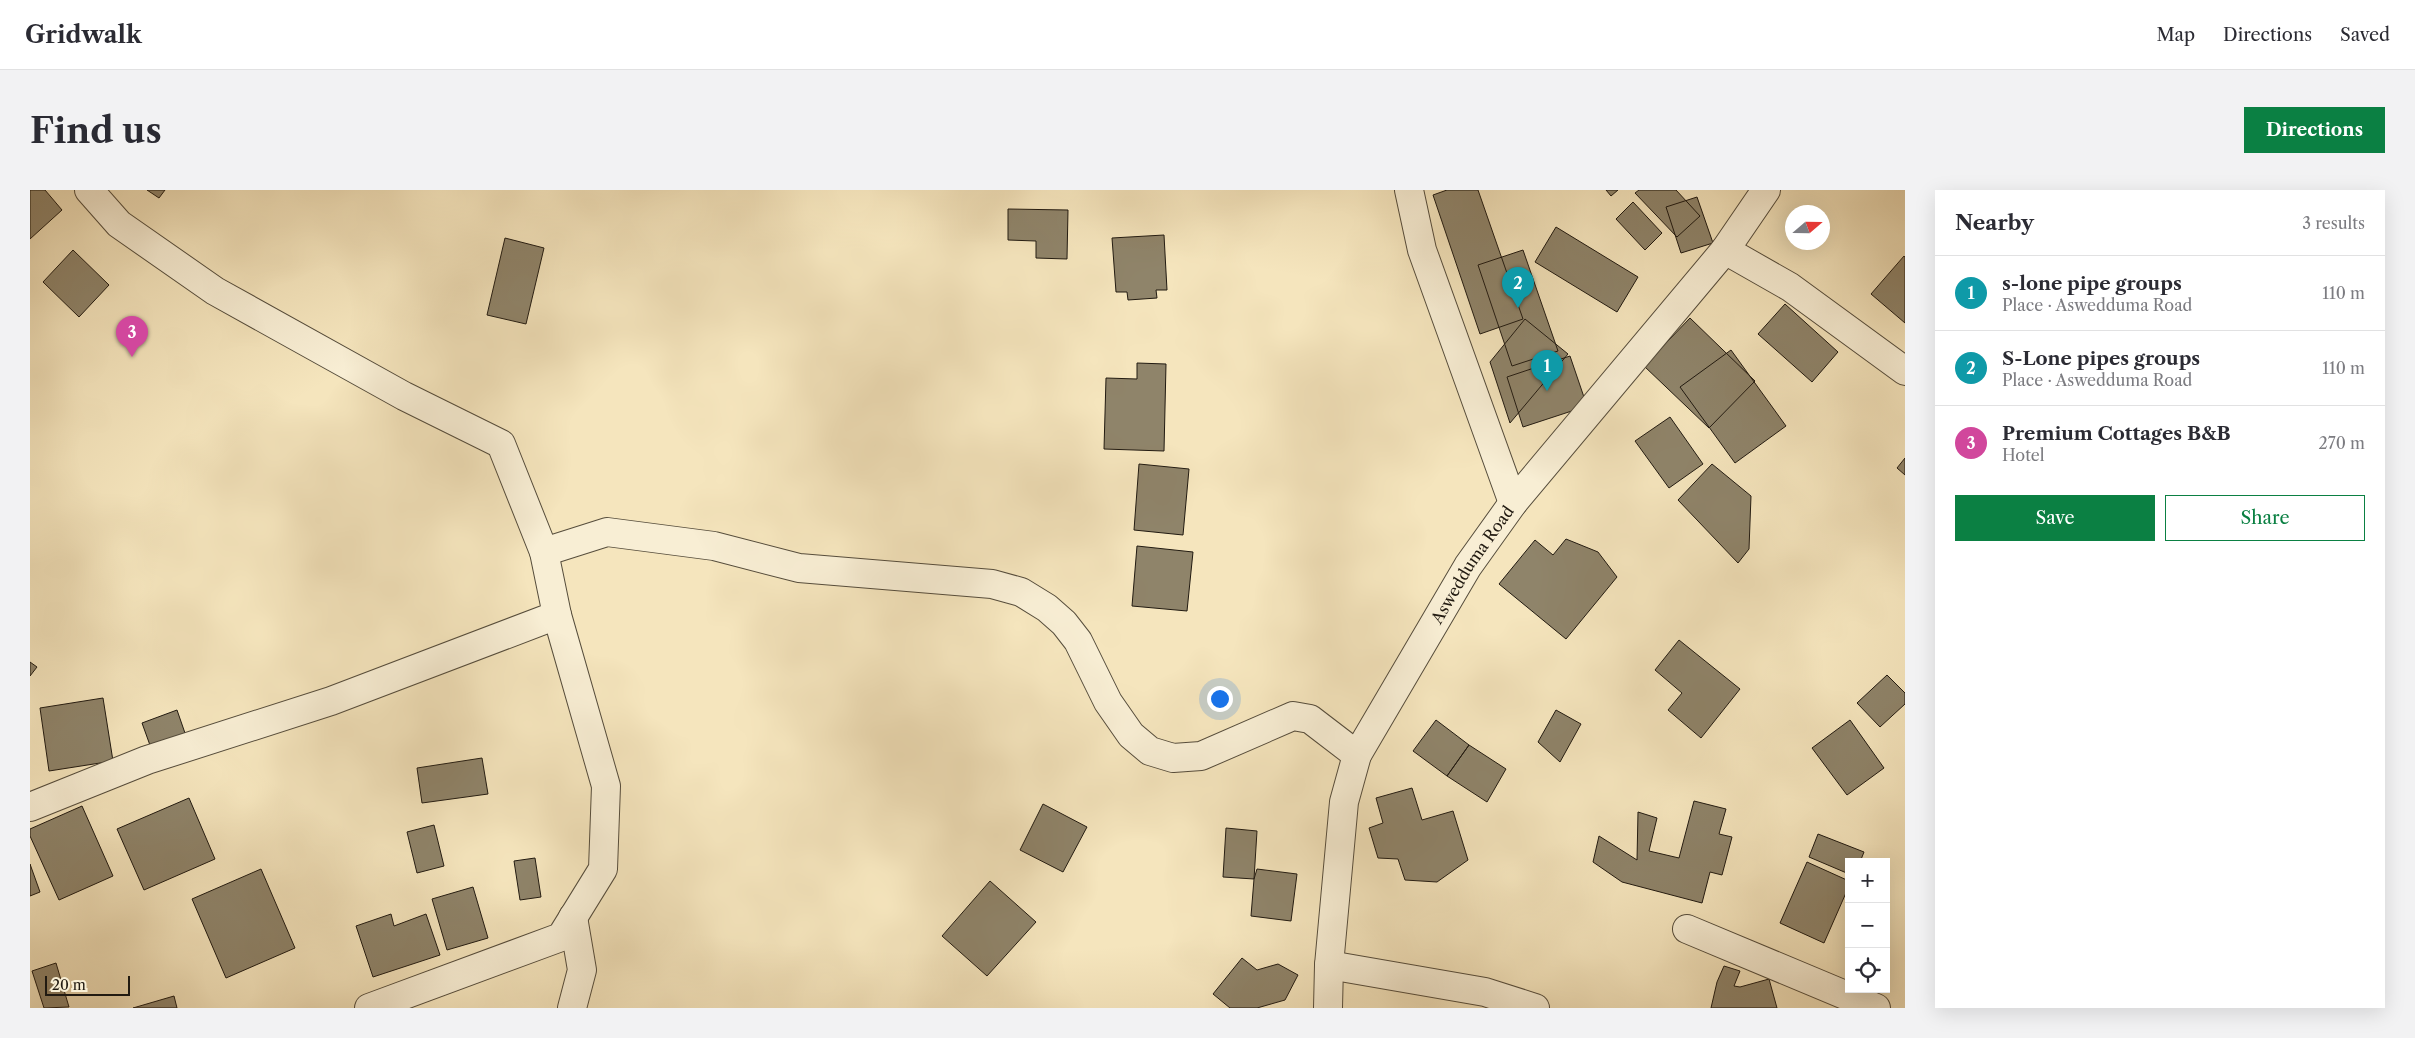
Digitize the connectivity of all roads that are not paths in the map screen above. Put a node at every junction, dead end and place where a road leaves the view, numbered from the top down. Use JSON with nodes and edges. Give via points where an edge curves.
{"nodes":[{"id":1,"x":89,"y":190,"type":"edge"},
{"id":2,"x":1409,"y":190,"type":"edge"},
{"id":3,"x":1766,"y":190,"type":"edge"},
{"id":4,"x":1725,"y":250,"type":"junction"},
{"id":5,"x":1905,"y":370,"type":"edge"},
{"id":6,"x":1513,"y":503,"type":"junction"},
{"id":7,"x":544,"y":552,"type":"junction"},
{"id":8,"x":558,"y":615,"type":"junction"},
{"id":9,"x":1357,"y":755,"type":"junction"},
{"id":10,"x":30,"y":807,"type":"edge"},
{"id":11,"x":573,"y":917,"type":"junction"},
{"id":12,"x":1687,"y":929,"type":"dead end"},
{"id":13,"x":1329,"y":965,"type":"junction"},
{"id":14,"x":369,"y":1008,"type":"edge"},
{"id":15,"x":572,"y":1008,"type":"edge"},
{"id":16,"x":1328,"y":1008,"type":"edge"},
{"id":17,"x":1535,"y":1008,"type":"edge"},
{"id":18,"x":1876,"y":1008,"type":"edge"}],
"edges":[{"from":1,"to":7,"type":"street","via":[[119,224],[215,291],[404,396],[501,444]]},
{"from":2,"to":6,"type":"street","via":[[1422,250]]},
{"from":3,"to":4,"type":"street","name":"Aswedduma Road"},
{"from":4,"to":5,"type":"street","via":[[1790,286]]},
{"from":4,"to":6,"type":"street","name":"Aswedduma Road"},
{"from":6,"to":9,"type":"street","name":"Aswedduma Road","via":[[1468,566]]},
{"from":7,"to":8,"type":"street"},
{"from":7,"to":9,"type":"street","via":[[607,532],[714,546],[799,568],[992,584],[1021,592],[1064,623],[1078,641],[1108,702],[1131,735],[1150,751],[1173,758],[1201,756],[1293,716],[1310,719]]},
{"from":8,"to":10,"type":"street","via":[[331,701],[147,760]]},
{"from":8,"to":11,"type":"street","via":[[606,786],[603,869]]},
{"from":9,"to":13,"type":"street","name":"Aswedduma Road","via":[[1344,802]]},
{"from":11,"to":14,"type":"street","via":[[561,937]]},
{"from":11,"to":15,"type":"street","via":[[582,970]]},
{"from":12,"to":18,"type":"street"},
{"from":13,"to":16,"type":"street","name":"Aswedduma Road"},
{"from":13,"to":17,"type":"street","via":[[1484,992]]}]}
